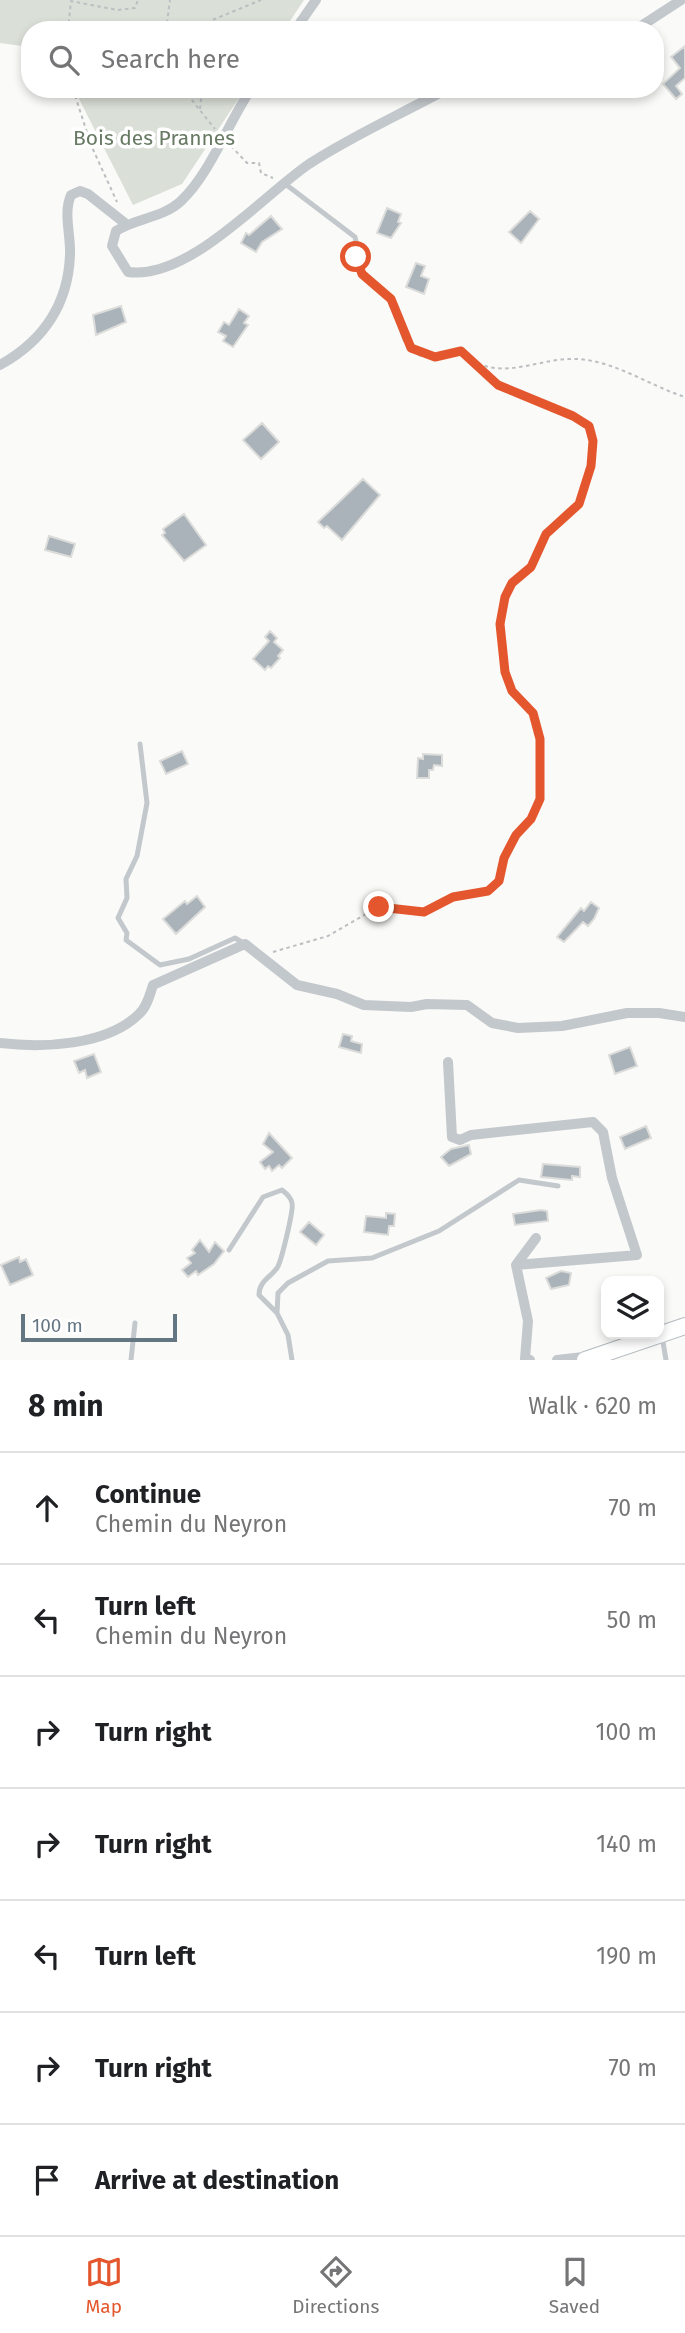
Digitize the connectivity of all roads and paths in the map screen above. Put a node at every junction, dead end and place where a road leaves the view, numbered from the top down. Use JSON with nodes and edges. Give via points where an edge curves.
{"nodes":[{"id":1,"x":66,"y":0,"type":"edge"},
{"id":2,"x":138,"y":0,"type":"edge"},
{"id":3,"x":170,"y":0,"type":"edge"},
{"id":4,"x":261,"y":0,"type":"edge"},
{"id":5,"x":316,"y":0,"type":"edge"},
{"id":6,"x":681,"y":0,"type":"edge"},
{"id":7,"x":71,"y":1,"type":"edge"},
{"id":8,"x":69,"y":21,"type":"edge"},
{"id":9,"x":167,"y":21,"type":"edge"},
{"id":10,"x":210,"y":21,"type":"edge"},
{"id":11,"x":301,"y":21,"type":"edge"},
{"id":12,"x":649,"y":21,"type":"edge"},
{"id":13,"x":76,"y":98,"type":"edge"},
{"id":14,"x":190,"y":98,"type":"edge"},
{"id":15,"x":201,"y":98,"type":"edge"},
{"id":16,"x":245,"y":98,"type":"edge"},
{"id":17,"x":429,"y":98,"type":"edge"},
{"id":18,"x":200,"y":112,"type":"junction"},
{"id":19,"x":222,"y":136,"type":"junction"},
{"id":20,"x":285,"y":183,"type":"junction"},
{"id":21,"x":116,"y":202,"type":"dead end"},
{"id":22,"x":126,"y":224,"type":"junction"},
{"id":23,"x":420,"y":354,"type":"joint"},
{"id":24,"x":475,"y":361,"type":"junction"},
{"id":25,"x":0,"y":365,"type":"edge"},
{"id":26,"x":685,"y":397,"type":"edge"},
{"id":27,"x":140,"y":744,"type":"dead end"},
{"id":28,"x":245,"y":944,"type":"junction"},
{"id":29,"x":254,"y":952,"type":"junction"},
{"id":30,"x":685,"y":1017,"type":"edge"},
{"id":31,"x":0,"y":1043,"type":"edge"},
{"id":32,"x":448,"y":1062,"type":"dead end"},
{"id":33,"x":558,"y":1186,"type":"dead end"},
{"id":34,"x":536,"y":1238,"type":"dead end"},
{"id":35,"x":229,"y":1250,"type":"dead end"},
{"id":36,"x":516,"y":1265,"type":"junction"},
{"id":37,"x":277,"y":1313,"type":"junction"},
{"id":38,"x":135,"y":1323,"type":"dead end"},
{"id":39,"x":685,"y":1326,"type":"edge"},
{"id":40,"x":664,"y":1333,"type":"edge"},
{"id":41,"x":647,"y":1339,"type":"edge"},
{"id":42,"x":663,"y":1339,"type":"edge"},
{"id":43,"x":592,"y":1357,"type":"edge"},
{"id":44,"x":131,"y":1360,"type":"edge"},
{"id":45,"x":292,"y":1360,"type":"edge"},
{"id":46,"x":530,"y":1360,"type":"edge"},
{"id":47,"x":557,"y":1360,"type":"edge"},
{"id":48,"x":666,"y":1360,"type":"edge"}],
"edges":[{"from":1,"to":7,"type":"path"},
{"from":2,"to":7,"type":"path","via":[[135,8],[117,10]]},
{"from":3,"to":9,"type":"path"},
{"from":4,"to":10,"type":"path"},
{"from":5,"to":11,"type":"street"},
{"from":6,"to":12,"type":"street"},
{"from":7,"to":8,"type":"path"},
{"from":13,"to":21,"type":"path"},
{"from":14,"to":18,"type":"path"},
{"from":15,"to":18,"type":"path"},
{"from":16,"to":19,"type":"street"},
{"from":17,"to":20,"type":"street","via":[[310,163]]},
{"from":18,"to":19,"type":"path"},
{"from":19,"to":20,"type":"path","via":[[247,163],[259,163],[261,173]]},
{"from":19,"to":22,"type":"street","via":[[181,201],[165,212]]},
{"from":20,"to":22,"type":"street","via":[[205,245],[145,274],[128,272],[112,246],[116,231]]},
{"from":20,"to":23,"type":"lane","via":[[355,237],[362,274],[391,299],[405,340]]},
{"from":22,"to":25,"type":"street","via":[[88,194],[71,195],[67,204],[70,256],[57,310],[33,343]]},
{"from":23,"to":24,"type":"path","via":[[435,357],[461,351]]},
{"from":24,"to":26,"type":"path","via":[[506,368],[578,360],[636,375]]},
{"from":24,"to":29,"type":"path","via":[[498,385],[589,426],[593,441],[579,504],[546,534],[531,567],[512,583],[500,624],[505,672],[512,691],[533,713],[540,739],[540,799],[504,858],[499,881],[488,891],[453,897],[424,912],[379,907],[328,936],[295,947]]},
{"from":27,"to":28,"type":"lane","via":[[147,803],[137,856],[126,879],[127,898],[118,918],[126,940],[160,965],[189,959],[235,938]]},
{"from":28,"to":29,"type":"street"},
{"from":28,"to":31,"type":"street","via":[[153,985],[141,1013],[106,1034],[64,1043]]},
{"from":29,"to":30,"type":"street","via":[[297,985],[364,1005],[467,1005],[501,1026],[562,1026],[628,1013]]},
{"from":32,"to":36,"type":"street","via":[[452,1137],[460,1140],[593,1122],[603,1132],[612,1178],[637,1255]]},
{"from":33,"to":37,"type":"lane","via":[[519,1180],[439,1231],[372,1258],[328,1261],[278,1293]]},
{"from":34,"to":36,"type":"street"},
{"from":35,"to":37,"type":"lane","via":[[263,1197],[282,1190],[288,1194],[293,1210],[282,1247],[284,1255],[259,1290]]},
{"from":36,"to":46,"type":"street","via":[[528,1321],[523,1353]]},
{"from":37,"to":45,"type":"lane","via":[[288,1335]]},
{"from":38,"to":44,"type":"lane"},
{"from":39,"to":40,"type":"street"},
{"from":41,"to":43,"type":"street"},
{"from":42,"to":48,"type":"lane"},
{"from":43,"to":47,"type":"street"}]}
